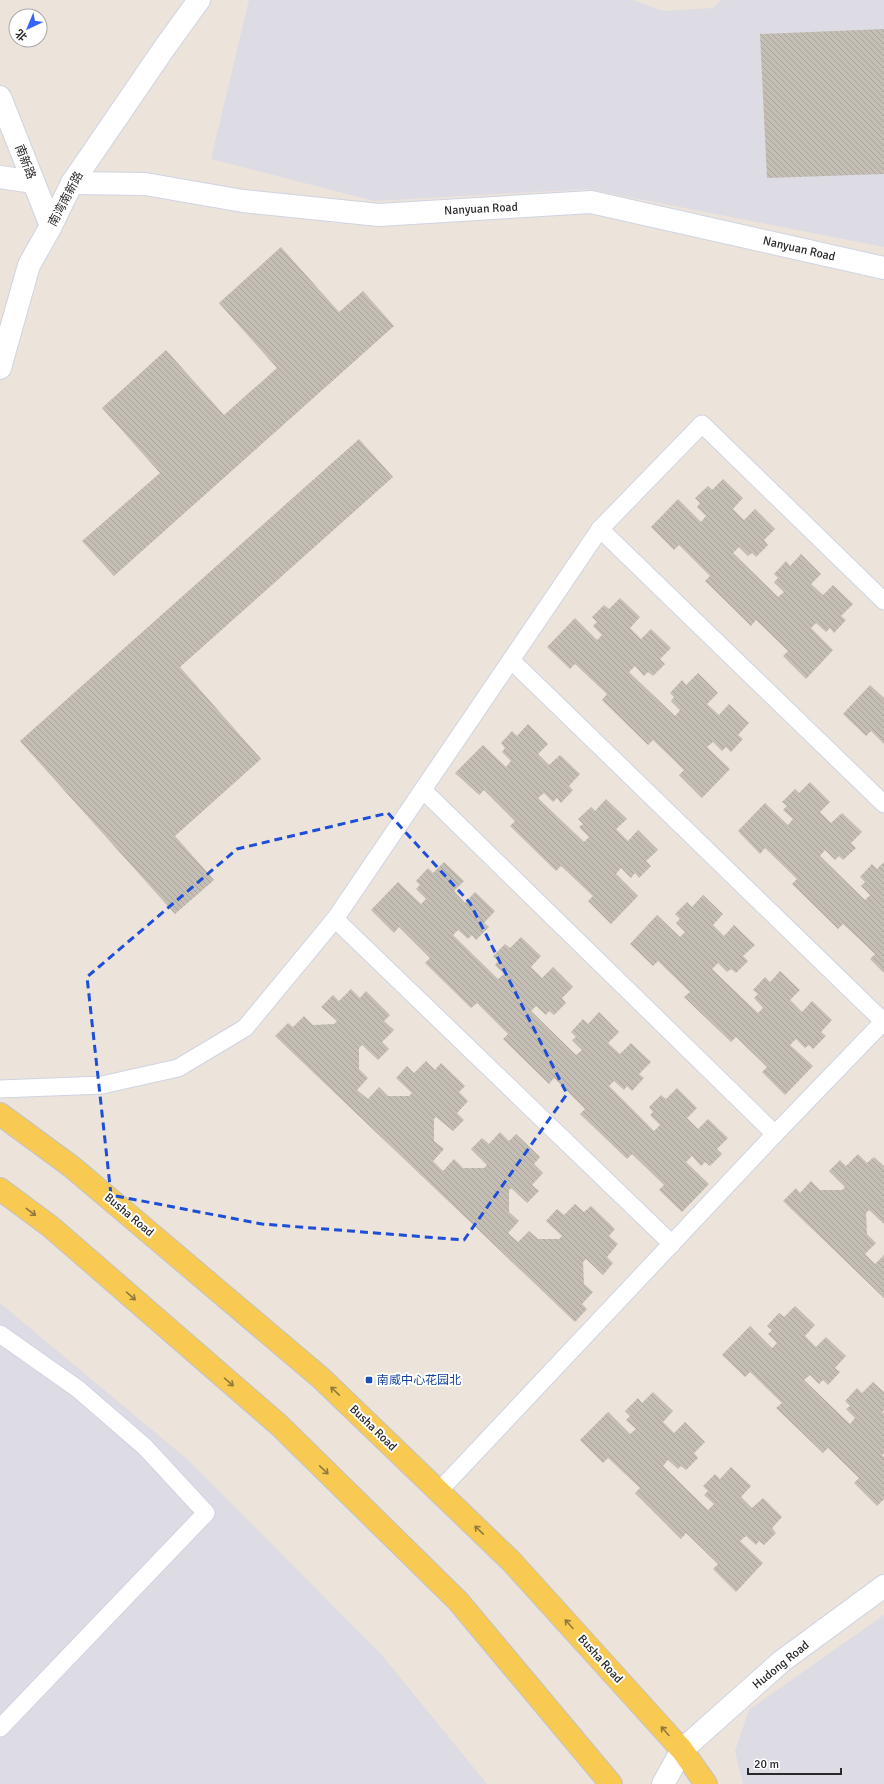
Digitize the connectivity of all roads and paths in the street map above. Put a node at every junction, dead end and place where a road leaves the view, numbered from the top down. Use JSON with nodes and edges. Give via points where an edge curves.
{"nodes":[{"id":1,"x":182,"y":0,"type":"edge"},
{"id":2,"x":199,"y":0,"type":"edge"},
{"id":3,"x":165,"y":47,"type":"junction"},
{"id":4,"x":0,"y":97,"type":"edge"},
{"id":5,"x":0,"y":177,"type":"edge"},
{"id":6,"x":33,"y":182,"type":"junction"},
{"id":7,"x":72,"y":183,"type":"junction"},
{"id":8,"x":51,"y":226,"type":"junction"},
{"id":9,"x":884,"y":268,"type":"edge"},
{"id":10,"x":0,"y":368,"type":"edge"},
{"id":11,"x":600,"y":529,"type":"junction"},
{"id":12,"x":884,"y":601,"type":"edge"},
{"id":13,"x":511,"y":660,"type":"junction"},
{"id":14,"x":422,"y":790,"type":"junction"},
{"id":15,"x":884,"y":804,"type":"edge"},
{"id":16,"x":335,"y":919,"type":"junction"},
{"id":17,"x":884,"y":1021,"type":"edge"},
{"id":18,"x":0,"y":1089,"type":"edge"},
{"id":19,"x":0,"y":1114,"type":"edge"},
{"id":20,"x":775,"y":1134,"type":"junction"},
{"id":21,"x":0,"y":1189,"type":"edge"},
{"id":22,"x":672,"y":1244,"type":"junction"},
{"id":23,"x":0,"y":1334,"type":"edge"},
{"id":24,"x":439,"y":1491,"type":"junction"},
{"id":25,"x":884,"y":1586,"type":"edge"},
{"id":26,"x":0,"y":1728,"type":"edge"},
{"id":27,"x":682,"y":1750,"type":"junction"},
{"id":28,"x":611,"y":1784,"type":"edge"},
{"id":29,"x":663,"y":1784,"type":"edge"},
{"id":30,"x":706,"y":1784,"type":"edge"}],
"edges":[{"from":1,"to":3,"type":"street","name":"南湾南新路"},
{"from":2,"to":3,"type":"street","name":"南湾南新路"},
{"from":3,"to":7,"type":"street","name":"南湾南新路"},
{"from":4,"to":6,"type":"street","name":"南新路"},
{"from":5,"to":6,"type":"street"},
{"from":6,"to":8,"type":"street","name":"南新路"},
{"from":7,"to":8,"type":"street","name":"南湾南新路"},
{"from":7,"to":9,"type":"street","name":"Nanyuan Road","via":[[145,184],[243,201],[379,215],[591,202]]},
{"from":8,"to":10,"type":"street","name":"南湾南新路","via":[[29,265]]},
{"from":11,"to":12,"type":"lane","via":[[702,424]]},
{"from":11,"to":13,"type":"lane"},
{"from":11,"to":15,"type":"lane"},
{"from":13,"to":14,"type":"lane"},
{"from":13,"to":17,"type":"lane"},
{"from":14,"to":16,"type":"lane"},
{"from":14,"to":20,"type":"lane"},
{"from":16,"to":18,"type":"lane","via":[[245,1028],[178,1068],[102,1085]]},
{"from":16,"to":22,"type":"lane"},
{"from":17,"to":20,"type":"lane"},
{"from":24,"to":19,"type":"main road","name":"Busha Road","one_way":true,"via":[[322,1378],[72,1167]]},
{"from":20,"to":22,"type":"lane"},
{"from":21,"to":28,"type":"main road","one_way":true,"via":[[51,1227],[279,1425],[458,1601]]},
{"from":22,"to":24,"type":"lane"},
{"from":23,"to":26,"type":"lane","via":[[78,1389],[139,1442],[206,1513]]},
{"from":27,"to":24,"type":"main road","name":"Busha Road","one_way":true,"via":[[511,1561]]},
{"from":25,"to":27,"type":"street","name":"Hudong Road","via":[[782,1661]]},
{"from":27,"to":29,"type":"street","name":"Hudong Road"},
{"from":27,"to":30,"type":"main road","name":"Busha Road"}]}
